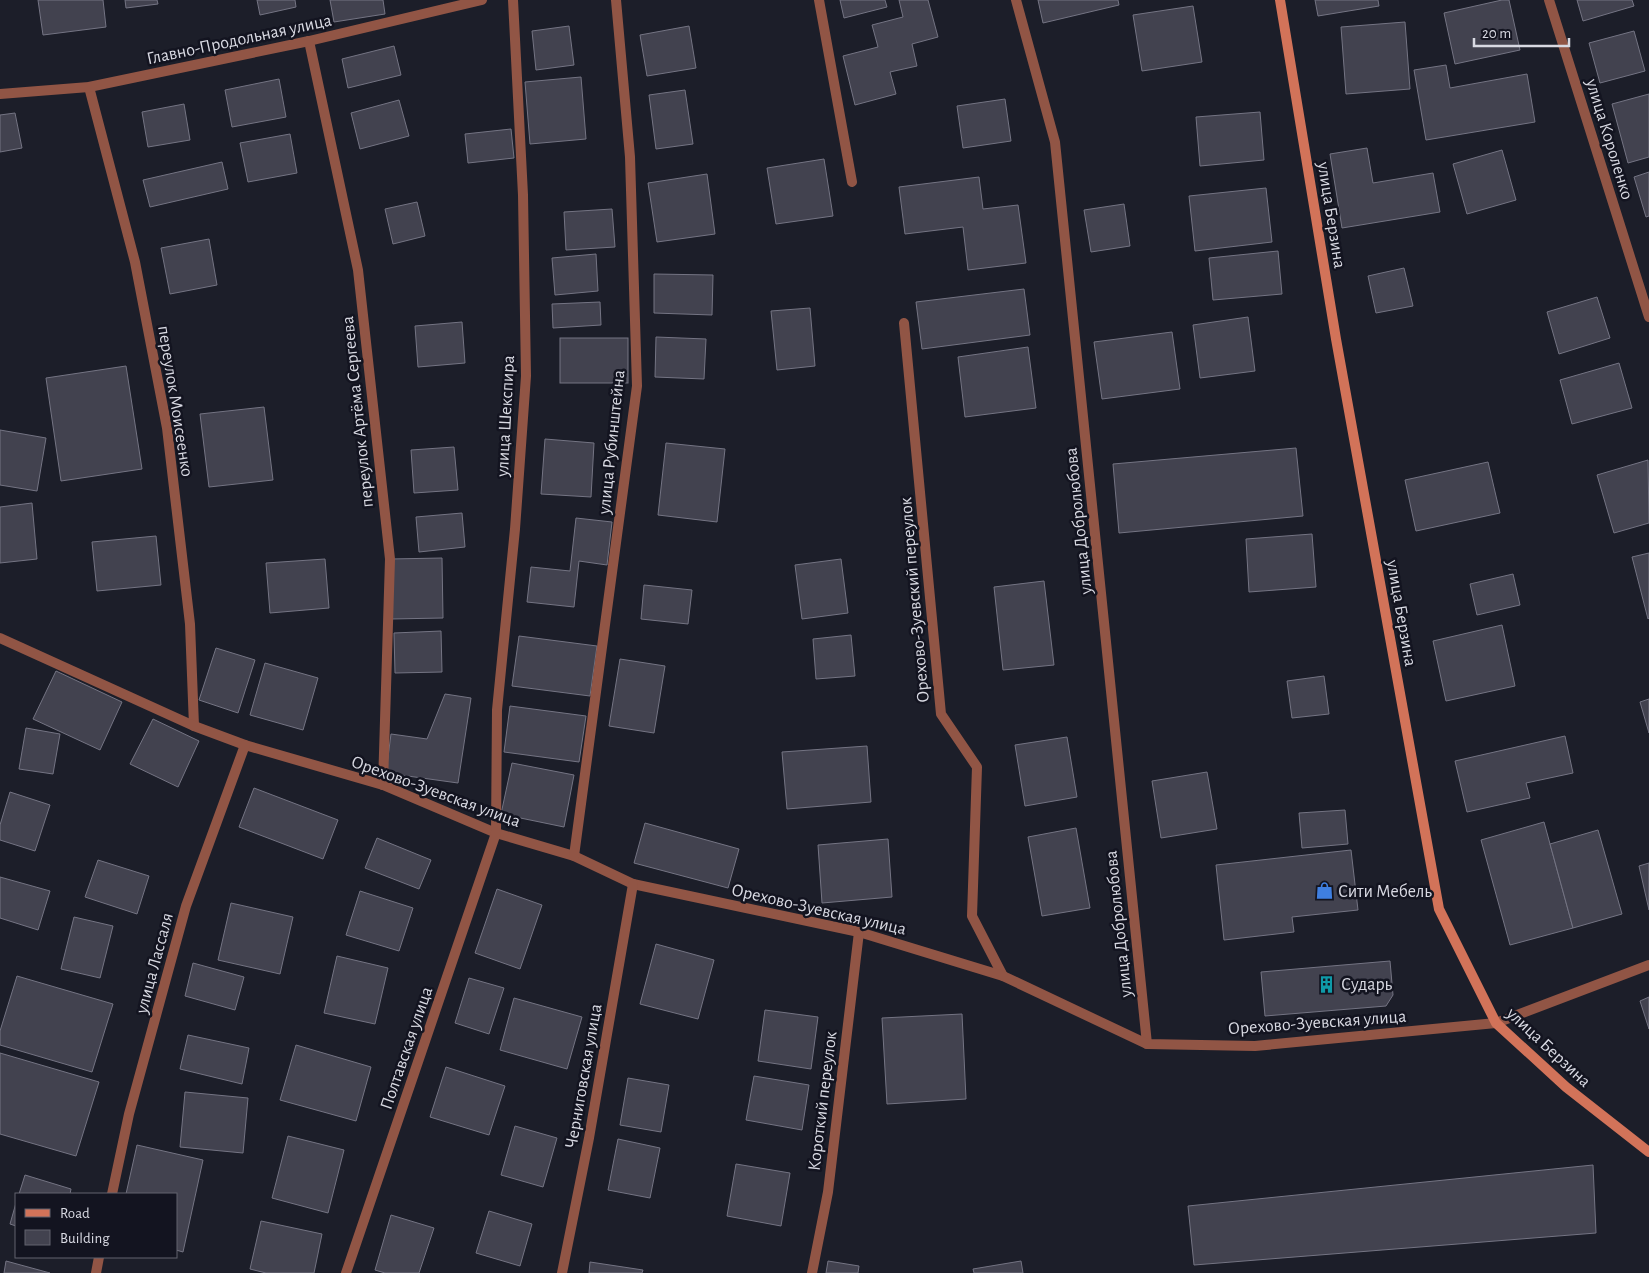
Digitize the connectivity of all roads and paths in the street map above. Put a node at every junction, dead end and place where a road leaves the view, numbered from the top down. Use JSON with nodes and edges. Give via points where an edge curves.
{"nodes":[{"id":1,"x":482,"y":0,"type":"edge"},
{"id":2,"x":513,"y":0,"type":"edge"},
{"id":3,"x":616,"y":0,"type":"edge"},
{"id":4,"x":819,"y":0,"type":"edge"},
{"id":5,"x":1016,"y":0,"type":"edge"},
{"id":6,"x":1280,"y":0,"type":"edge"},
{"id":7,"x":1549,"y":0,"type":"edge"},
{"id":8,"x":309,"y":41,"type":"junction"},
{"id":9,"x":89,"y":86,"type":"junction"},
{"id":10,"x":0,"y":94,"type":"edge"},
{"id":11,"x":852,"y":182,"type":"dead end"},
{"id":12,"x":1649,"y":317,"type":"edge"},
{"id":13,"x":904,"y":324,"type":"dead end"},
{"id":14,"x":0,"y":638,"type":"edge"},
{"id":15,"x":194,"y":726,"type":"junction"},
{"id":16,"x":245,"y":745,"type":"junction"},
{"id":17,"x":383,"y":785,"type":"junction"},
{"id":18,"x":496,"y":833,"type":"junction"},
{"id":19,"x":574,"y":856,"type":"junction"},
{"id":20,"x":633,"y":884,"type":"junction"},
{"id":21,"x":859,"y":932,"type":"junction"},
{"id":22,"x":1649,"y":965,"type":"edge"},
{"id":23,"x":1003,"y":976,"type":"junction"},
{"id":24,"x":1496,"y":1023,"type":"junction"},
{"id":25,"x":1147,"y":1044,"type":"junction"},
{"id":26,"x":1649,"y":1152,"type":"edge"},
{"id":27,"x":112,"y":1193,"type":"edge"},
{"id":28,"x":99,"y":1258,"type":"edge"},
{"id":29,"x":96,"y":1273,"type":"edge"},
{"id":30,"x":346,"y":1273,"type":"edge"},
{"id":31,"x":562,"y":1273,"type":"edge"},
{"id":32,"x":812,"y":1273,"type":"edge"}],
"edges":[{"from":1,"to":8,"type":"street","name":"Главно-Продольная улица"},
{"from":2,"to":18,"type":"street","name":"улица Шекспира","via":[[523,195],[526,376],[497,710]]},
{"from":3,"to":19,"type":"street","name":"улица Рубинштейна","via":[[630,157],[637,386]]},
{"from":4,"to":11,"type":"street"},
{"from":5,"to":25,"type":"street","name":"улица Добролюбова","via":[[1056,142]]},
{"from":6,"to":24,"type":"main road","name":"улица Берзина","via":[[1336,339],[1439,909]]},
{"from":7,"to":12,"type":"street","name":"улица Короленко"},
{"from":8,"to":9,"type":"street","name":"Главно-Продольная улица"},
{"from":8,"to":17,"type":"street","name":"переулок Артёма Сергеева","via":[[358,270],[390,559]]},
{"from":9,"to":10,"type":"street","name":"Главно-Продольная улица"},
{"from":9,"to":15,"type":"street","name":"переулок Моисеенко","via":[[135,262],[166,428],[190,624]]},
{"from":13,"to":23,"type":"street","name":"Орехово-Зуевский переулок","via":[[941,714],[977,767],[972,916]]},
{"from":14,"to":15,"type":"street","name":"Орехово-Зуевская улица"},
{"from":15,"to":16,"type":"street","name":"Орехово-Зуевская улица"},
{"from":16,"to":17,"type":"street","name":"Орехово-Зуевская улица"},
{"from":16,"to":27,"type":"street","name":"улица Лассаля","via":[[186,906],[129,1114]]},
{"from":17,"to":18,"type":"street","name":"Орехово-Зуевская улица"},
{"from":18,"to":19,"type":"street","name":"Орехово-Зуевская улица"},
{"from":18,"to":30,"type":"street","name":"Полтавская улица"},
{"from":19,"to":20,"type":"street","name":"Орехово-Зуевская улица"},
{"from":20,"to":21,"type":"street","name":"Орехово-Зуевская улица"},
{"from":20,"to":31,"type":"street","name":"Черниговская улица"},
{"from":21,"to":23,"type":"street","name":"Орехово-Зуевская улица"},
{"from":21,"to":32,"type":"street","name":"Короткий переулок","via":[[828,1192]]},
{"from":22,"to":24,"type":"street","name":"Орехово-Зуевская улица"},
{"from":23,"to":25,"type":"street","name":"Орехово-Зуевская улица"},
{"from":24,"to":25,"type":"street","name":"Орехово-Зуевская улица","via":[[1255,1046]]},
{"from":24,"to":26,"type":"main road","name":"улица Берзина","via":[[1566,1087]]},
{"from":28,"to":29,"type":"street"}]}
